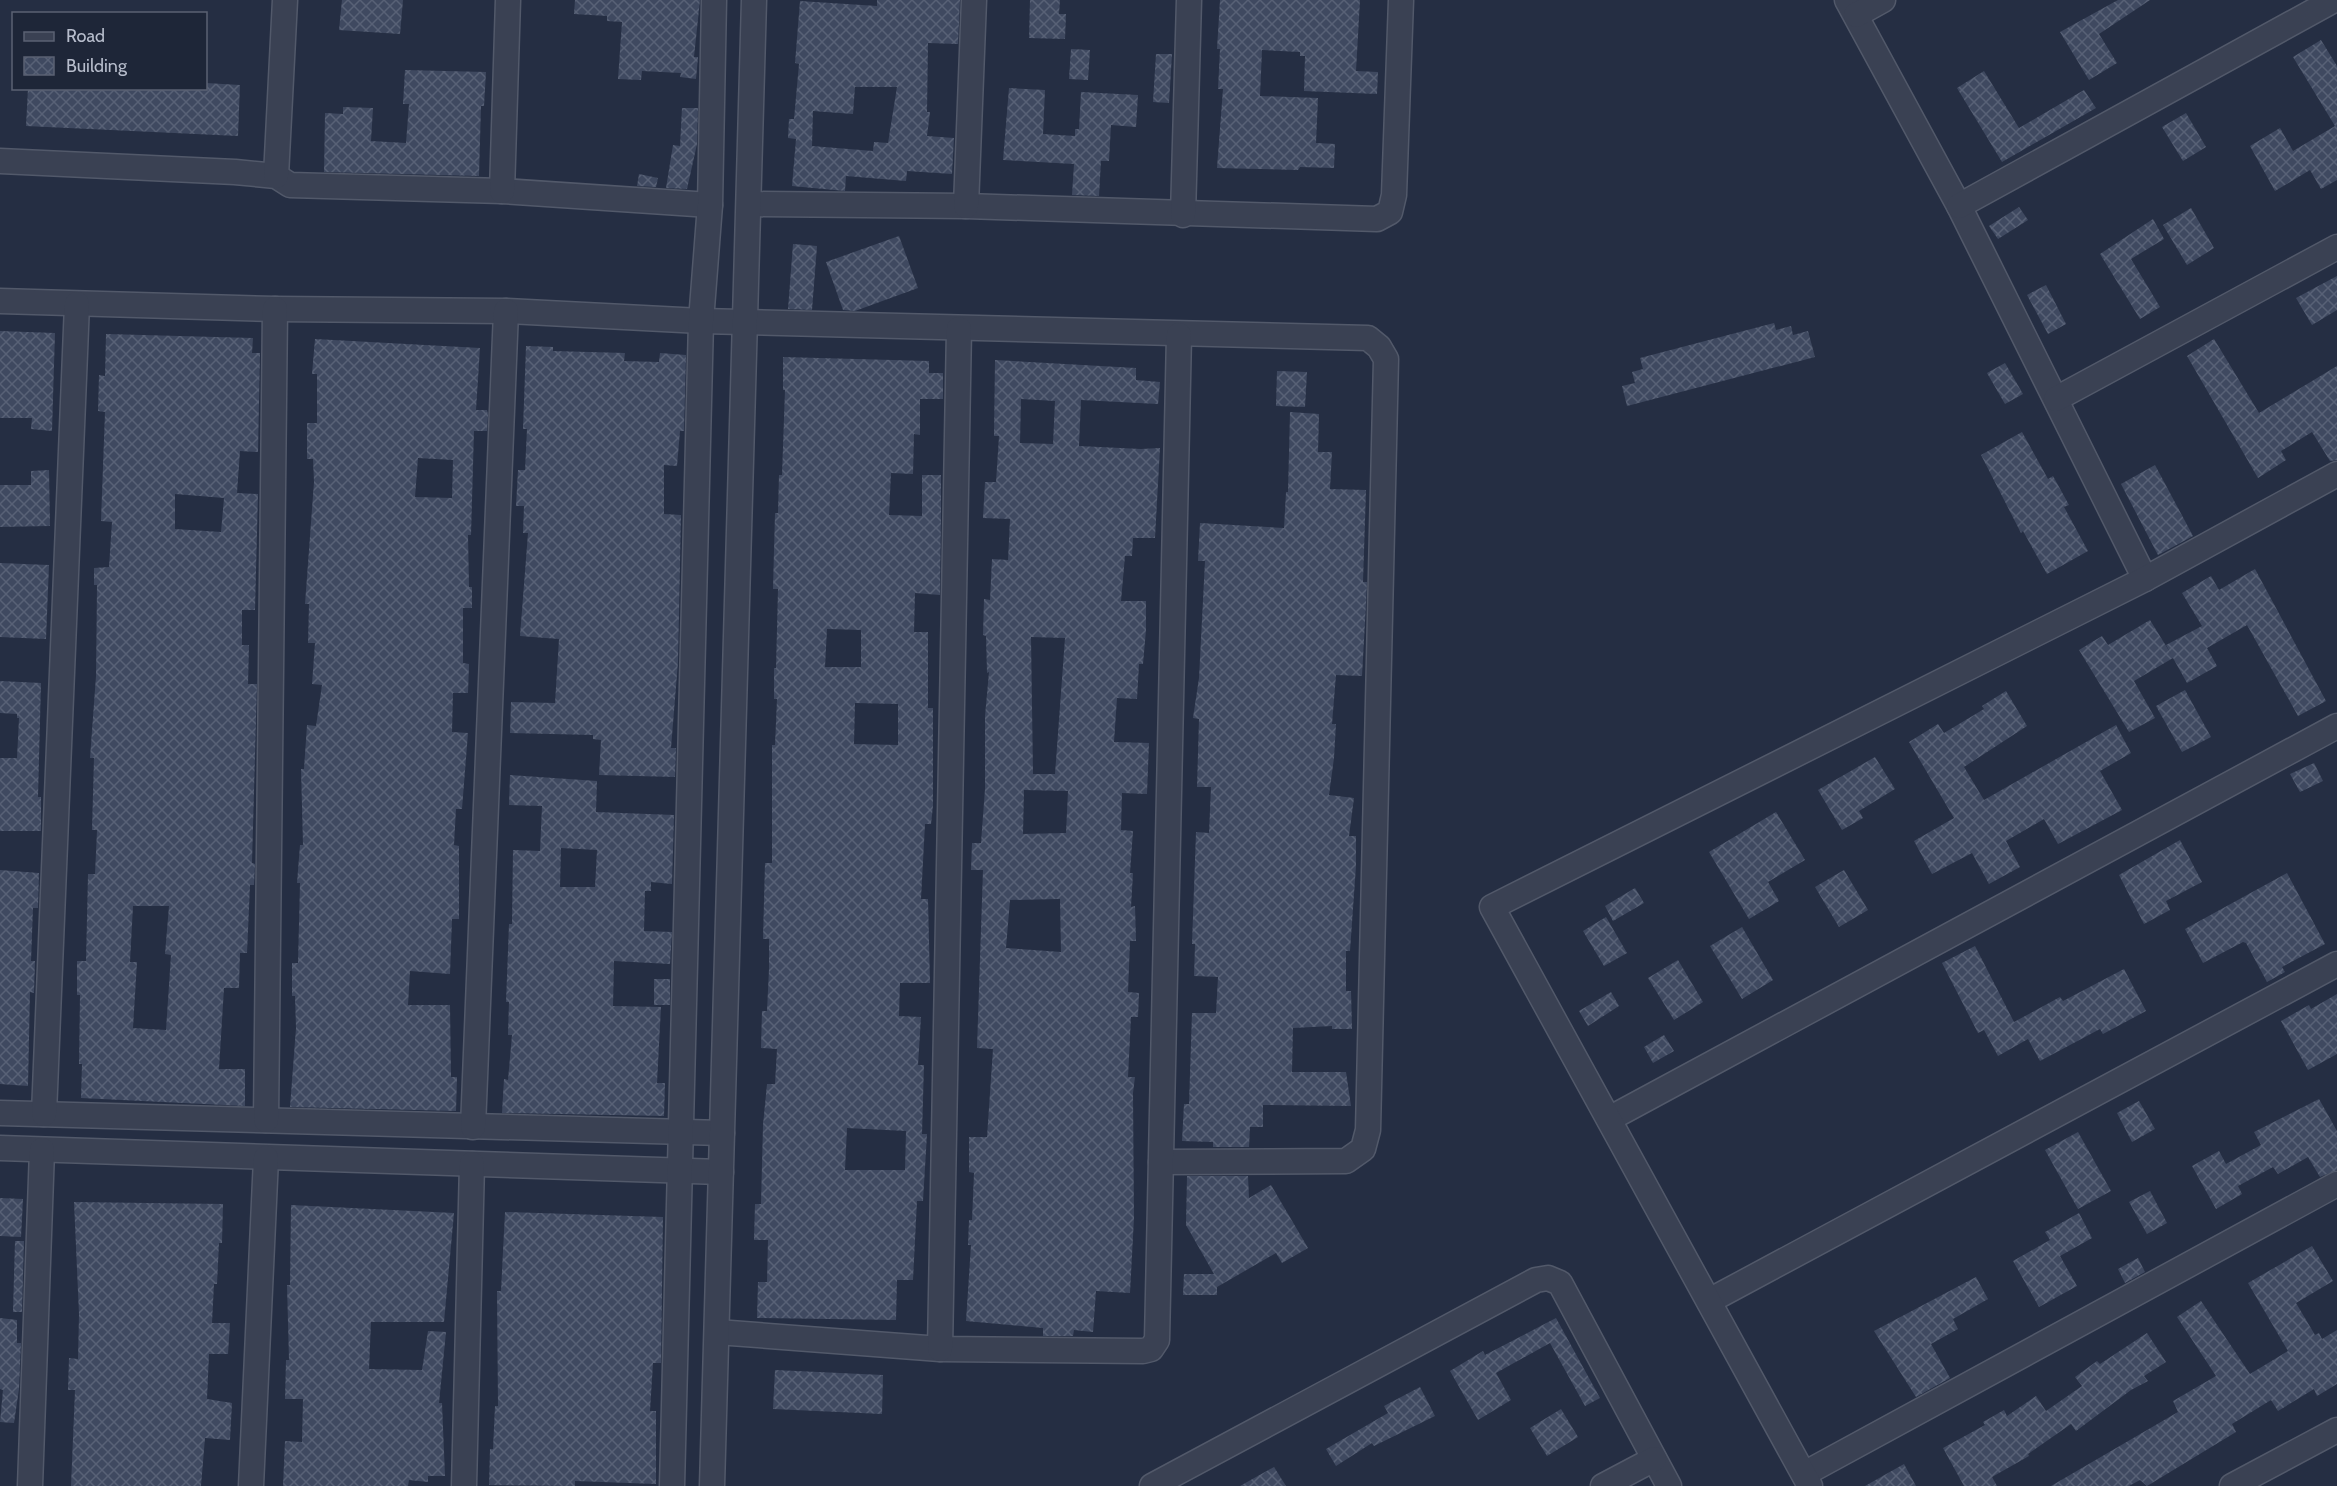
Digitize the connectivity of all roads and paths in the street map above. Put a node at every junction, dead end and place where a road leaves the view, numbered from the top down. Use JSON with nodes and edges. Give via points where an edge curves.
{"nodes":[{"id":1,"x":285,"y":0,"type":"edge"},
{"id":2,"x":508,"y":0,"type":"edge"},
{"id":3,"x":714,"y":0,"type":"edge"},
{"id":4,"x":754,"y":0,"type":"edge"},
{"id":5,"x":974,"y":0,"type":"edge"},
{"id":6,"x":1189,"y":0,"type":"edge"},
{"id":7,"x":1401,"y":0,"type":"edge"},
{"id":8,"x":1882,"y":0,"type":"edge"},
{"id":9,"x":2334,"y":0,"type":"edge"},
{"id":10,"x":1852,"y":8,"type":"edge"},
{"id":11,"x":0,"y":161,"type":"edge"},
{"id":12,"x":276,"y":176,"type":"junction"},
{"id":13,"x":502,"y":191,"type":"junction"},
{"id":14,"x":749,"y":204,"type":"junction"},
{"id":15,"x":710,"y":205,"type":"junction"},
{"id":16,"x":966,"y":206,"type":"junction"},
{"id":17,"x":1959,"y":206,"type":"junction"},
{"id":18,"x":1183,"y":215,"type":"junction"},
{"id":19,"x":2337,"y":247,"type":"edge"},
{"id":20,"x":0,"y":301,"type":"edge"},
{"id":21,"x":77,"y":304,"type":"junction"},
{"id":22,"x":275,"y":309,"type":"junction"},
{"id":23,"x":506,"y":311,"type":"junction"},
{"id":24,"x":701,"y":321,"type":"junction"},
{"id":25,"x":746,"y":322,"type":"junction"},
{"id":26,"x":959,"y":329,"type":"junction"},
{"id":27,"x":1179,"y":335,"type":"junction"},
{"id":28,"x":2056,"y":399,"type":"junction"},
{"id":29,"x":2337,"y":474,"type":"edge"},
{"id":30,"x":2145,"y":579,"type":"junction"},
{"id":31,"x":2337,"y":726,"type":"edge"},
{"id":32,"x":2337,"y":964,"type":"edge"},
{"id":33,"x":0,"y":1113,"type":"edge"},
{"id":34,"x":44,"y":1114,"type":"junction"},
{"id":35,"x":1609,"y":1119,"type":"junction"},
{"id":36,"x":266,"y":1120,"type":"junction"},
{"id":37,"x":473,"y":1126,"type":"junction"},
{"id":38,"x":682,"y":1132,"type":"junction"},
{"id":39,"x":722,"y":1133,"type":"junction"},
{"id":40,"x":0,"y":1148,"type":"edge"},
{"id":41,"x":42,"y":1150,"type":"junction"},
{"id":42,"x":266,"y":1158,"type":"junction"},
{"id":43,"x":1161,"y":1162,"type":"junction"},
{"id":44,"x":472,"y":1164,"type":"junction"},
{"id":45,"x":681,"y":1170,"type":"junction"},
{"id":46,"x":721,"y":1172,"type":"junction"},
{"id":47,"x":2337,"y":1184,"type":"edge"},
{"id":48,"x":1709,"y":1301,"type":"junction"},
{"id":49,"x":717,"y":1332,"type":"junction"},
{"id":50,"x":940,"y":1349,"type":"junction"},
{"id":51,"x":2337,"y":1430,"type":"edge"},
{"id":52,"x":1654,"y":1459,"type":"junction"},
{"id":53,"x":1807,"y":1480,"type":"edge"},
{"id":54,"x":30,"y":1486,"type":"edge"},
{"id":55,"x":251,"y":1486,"type":"edge"},
{"id":56,"x":464,"y":1486,"type":"edge"},
{"id":57,"x":672,"y":1486,"type":"edge"},
{"id":58,"x":712,"y":1486,"type":"edge"},
{"id":59,"x":1152,"y":1486,"type":"edge"},
{"id":60,"x":1603,"y":1486,"type":"edge"},
{"id":61,"x":1669,"y":1486,"type":"edge"},
{"id":62,"x":2232,"y":1486,"type":"edge"}],
"edges":[{"from":1,"to":12,"type":"street"},
{"from":2,"to":13,"type":"street"},
{"from":3,"to":15,"type":"street"},
{"from":4,"to":14,"type":"street"},
{"from":5,"to":16,"type":"street"},
{"from":6,"to":18,"type":"street"},
{"from":7,"to":18,"type":"street","via":[[1394,195],[1390,212],[1377,219]]},
{"from":8,"to":10,"type":"street"},
{"from":9,"to":17,"type":"street"},
{"from":10,"to":17,"type":"street"},
{"from":11,"to":12,"type":"street"},
{"from":12,"to":13,"type":"street","via":[[290,185]]},
{"from":13,"to":15,"type":"street"},
{"from":14,"to":16,"type":"street"},
{"from":14,"to":25,"type":"street"},
{"from":15,"to":24,"type":"street"},
{"from":16,"to":18,"type":"street"},
{"from":17,"to":28,"type":"street"},
{"from":19,"to":28,"type":"street"},
{"from":20,"to":21,"type":"street"},
{"from":21,"to":22,"type":"street"},
{"from":21,"to":34,"type":"street"},
{"from":22,"to":23,"type":"street"},
{"from":22,"to":36,"type":"street"},
{"from":23,"to":24,"type":"street"},
{"from":23,"to":37,"type":"street"},
{"from":24,"to":25,"type":"street"},
{"from":24,"to":38,"type":"street"},
{"from":25,"to":26,"type":"street"},
{"from":25,"to":39,"type":"street"},
{"from":26,"to":27,"type":"street"},
{"from":26,"to":50,"type":"street"},
{"from":27,"to":43,"type":"street"},
{"from":27,"to":43,"type":"street","via":[[1368,338],[1379,346],[1386,359],[1368,1130],[1363,1149],[1346,1161]]},
{"from":28,"to":30,"type":"street"},
{"from":29,"to":30,"type":"street"},
{"from":30,"to":35,"type":"street","via":[[1492,907]]},
{"from":31,"to":35,"type":"street"},
{"from":32,"to":48,"type":"street"},
{"from":33,"to":34,"type":"street"},
{"from":34,"to":36,"type":"street"},
{"from":35,"to":48,"type":"street"},
{"from":36,"to":37,"type":"street"},
{"from":37,"to":38,"type":"street"},
{"from":38,"to":39,"type":"street"},
{"from":38,"to":45,"type":"street"},
{"from":39,"to":46,"type":"street"},
{"from":40,"to":41,"type":"street"},
{"from":41,"to":42,"type":"street"},
{"from":41,"to":54,"type":"street"},
{"from":42,"to":44,"type":"street"},
{"from":42,"to":55,"type":"street"},
{"from":43,"to":50,"type":"street","via":[[1157,1340],[1151,1349]]},
{"from":44,"to":45,"type":"street"},
{"from":44,"to":56,"type":"street"},
{"from":45,"to":46,"type":"street"},
{"from":45,"to":57,"type":"street"},
{"from":46,"to":49,"type":"street"},
{"from":47,"to":53,"type":"street"},
{"from":48,"to":53,"type":"street"},
{"from":49,"to":50,"type":"street"},
{"from":49,"to":58,"type":"street"},
{"from":51,"to":62,"type":"street"},
{"from":52,"to":59,"type":"street","via":[[1560,1283],[1548,1278],[1536,1280]]},
{"from":52,"to":60,"type":"street"},
{"from":52,"to":61,"type":"street"}]}
